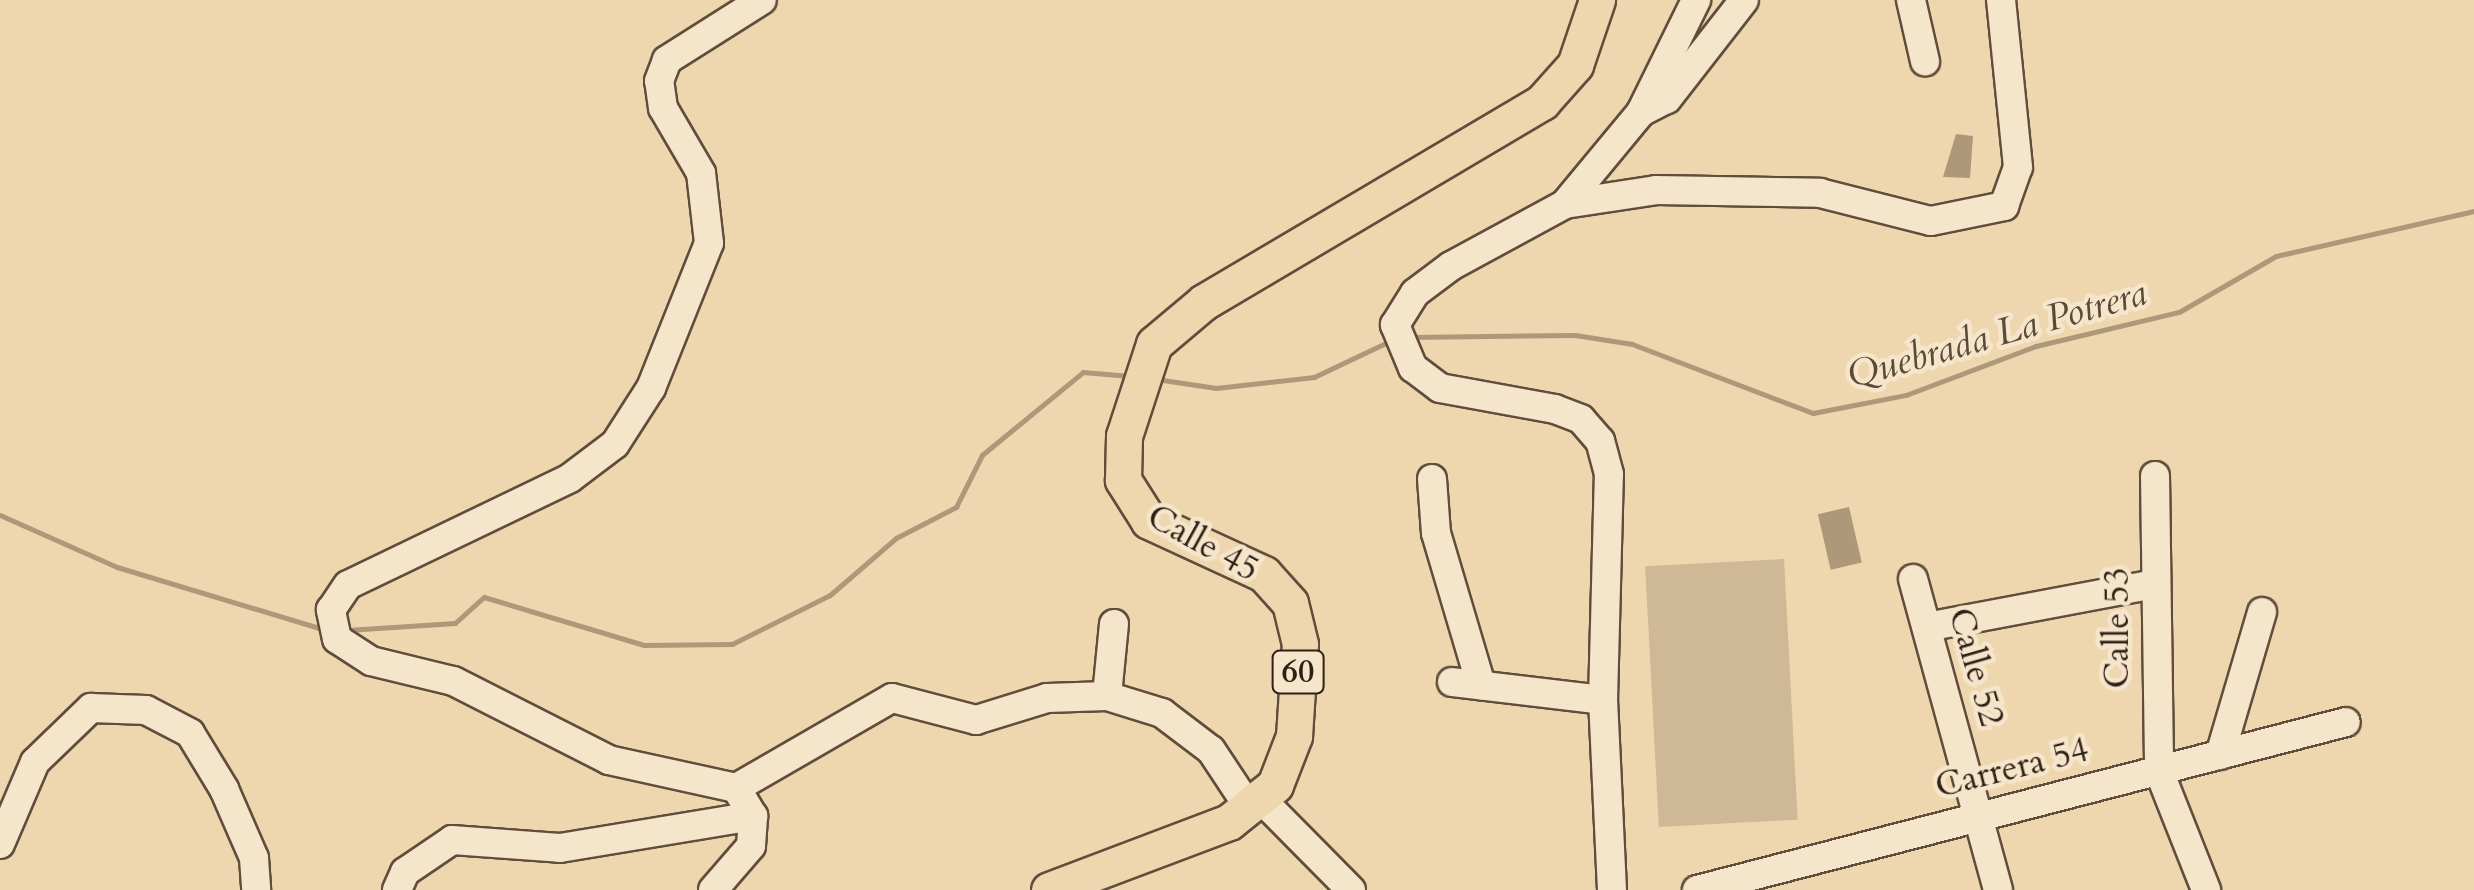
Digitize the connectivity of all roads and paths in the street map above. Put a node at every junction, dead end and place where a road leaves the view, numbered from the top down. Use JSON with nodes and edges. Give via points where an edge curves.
{"nodes":[{"id":1,"x":762,"y":0,"type":"edge"},
{"id":2,"x":1597,"y":0,"type":"edge"},
{"id":3,"x":1696,"y":0,"type":"edge"},
{"id":4,"x":1744,"y":0,"type":"edge"},
{"id":5,"x":1911,"y":0,"type":"edge"},
{"id":6,"x":2000,"y":0,"type":"edge"},
{"id":7,"x":1924,"y":61,"type":"dead end"},
{"id":8,"x":1641,"y":112,"type":"junction"},
{"id":9,"x":1564,"y":204,"type":"junction"},
{"id":10,"x":2156,"y":476,"type":"dead end"},
{"id":11,"x":1432,"y":479,"type":"dead end"},
{"id":12,"x":1913,"y":579,"type":"dead end"},
{"id":13,"x":2154,"y":584,"type":"junction"},
{"id":14,"x":2262,"y":612,"type":"dead end"},
{"id":15,"x":1114,"y":624,"type":"dead end"},
{"id":16,"x":1927,"y":627,"type":"junction"},
{"id":17,"x":1452,"y":682,"type":"dead end"},
{"id":18,"x":1481,"y":686,"type":"junction"},
{"id":19,"x":1107,"y":696,"type":"junction"},
{"id":20,"x":1603,"y":700,"type":"junction"},
{"id":21,"x":2346,"y":722,"type":"dead end"},
{"id":22,"x":2220,"y":755,"type":"junction"},
{"id":23,"x":2159,"y":771,"type":"junction"},
{"id":24,"x":736,"y":788,"type":"junction"},
{"id":25,"x":1256,"y":804,"type":"junction"},
{"id":26,"x":1978,"y":813,"type":"junction"},
{"id":27,"x":753,"y":816,"type":"junction"},
{"id":28,"x":0,"y":844,"type":"edge"},
{"id":29,"x":1714,"y":888,"type":"edge"},
{"id":30,"x":256,"y":890,"type":"edge"},
{"id":31,"x":397,"y":890,"type":"edge"},
{"id":32,"x":713,"y":890,"type":"edge"},
{"id":33,"x":1049,"y":890,"type":"edge"},
{"id":34,"x":1351,"y":890,"type":"edge"},
{"id":35,"x":1612,"y":890,"type":"edge"},
{"id":36,"x":1998,"y":890,"type":"edge"},
{"id":37,"x":2206,"y":890,"type":"edge"}],
"edges":[{"from":1,"to":24,"type":"street","via":[[667,60],[659,81],[663,108],[701,173],[709,243],[651,388],[615,444],[570,478],[348,585],[331,610],[337,639],[371,661],[452,681],[609,760]]},
{"from":2,"to":25,"type":"main road","name":"Calle 45","number":"60","via":[[1575,65],[1542,102],[1195,307],[1154,344],[1120,457],[1133,502],[1175,535],[1264,574],[1297,620],[1288,763]]},
{"from":3,"to":8,"type":"street"},
{"from":4,"to":8,"type":"street","via":[[1667,99]]},
{"from":5,"to":7,"type":"street"},
{"from":6,"to":9,"type":"street","via":[[2018,167],[2004,206],[1931,221],[1820,194],[1656,190]]},
{"from":8,"to":9,"type":"street"},
{"from":9,"to":20,"type":"street","via":[[1415,293],[1395,339],[1440,388],[1555,410],[1594,430],[1608,474]]},
{"from":10,"to":13,"type":"street","name":"Calle 53"},
{"from":11,"to":18,"type":"street","via":[[1436,532]]},
{"from":12,"to":16,"type":"street","name":"Calle 52"},
{"from":13,"to":16,"type":"street"},
{"from":13,"to":23,"type":"street","name":"Calle 53"},
{"from":14,"to":22,"type":"street"},
{"from":15,"to":19,"type":"street"},
{"from":16,"to":26,"type":"street","name":"Calle 52"},
{"from":17,"to":18,"type":"street"},
{"from":18,"to":20,"type":"street"},
{"from":19,"to":24,"type":"street","via":[[1047,698],[976,720],[892,698]]},
{"from":19,"to":25,"type":"street","via":[[1162,713],[1211,750]]},
{"from":20,"to":35,"type":"street"},
{"from":21,"to":22,"type":"street","name":"Carrera 54"},
{"from":22,"to":23,"type":"street","name":"Carrera 54"},
{"from":23,"to":26,"type":"street","name":"Carrera 54"},
{"from":23,"to":37,"type":"street","name":"Calle 53"},
{"from":24,"to":27,"type":"street"},
{"from":25,"to":33,"type":"main road"},
{"from":25,"to":34,"type":"street"},
{"from":26,"to":29,"type":"street","name":"Carrera 54"},
{"from":26,"to":36,"type":"street","name":"Calle 52"},
{"from":27,"to":31,"type":"street","via":[[560,848],[452,840],[404,872]]},
{"from":27,"to":32,"type":"street","via":[[752,846]]},
{"from":28,"to":30,"type":"street","via":[[35,762],[91,708],[146,710],[190,733],[254,858]]}]}
